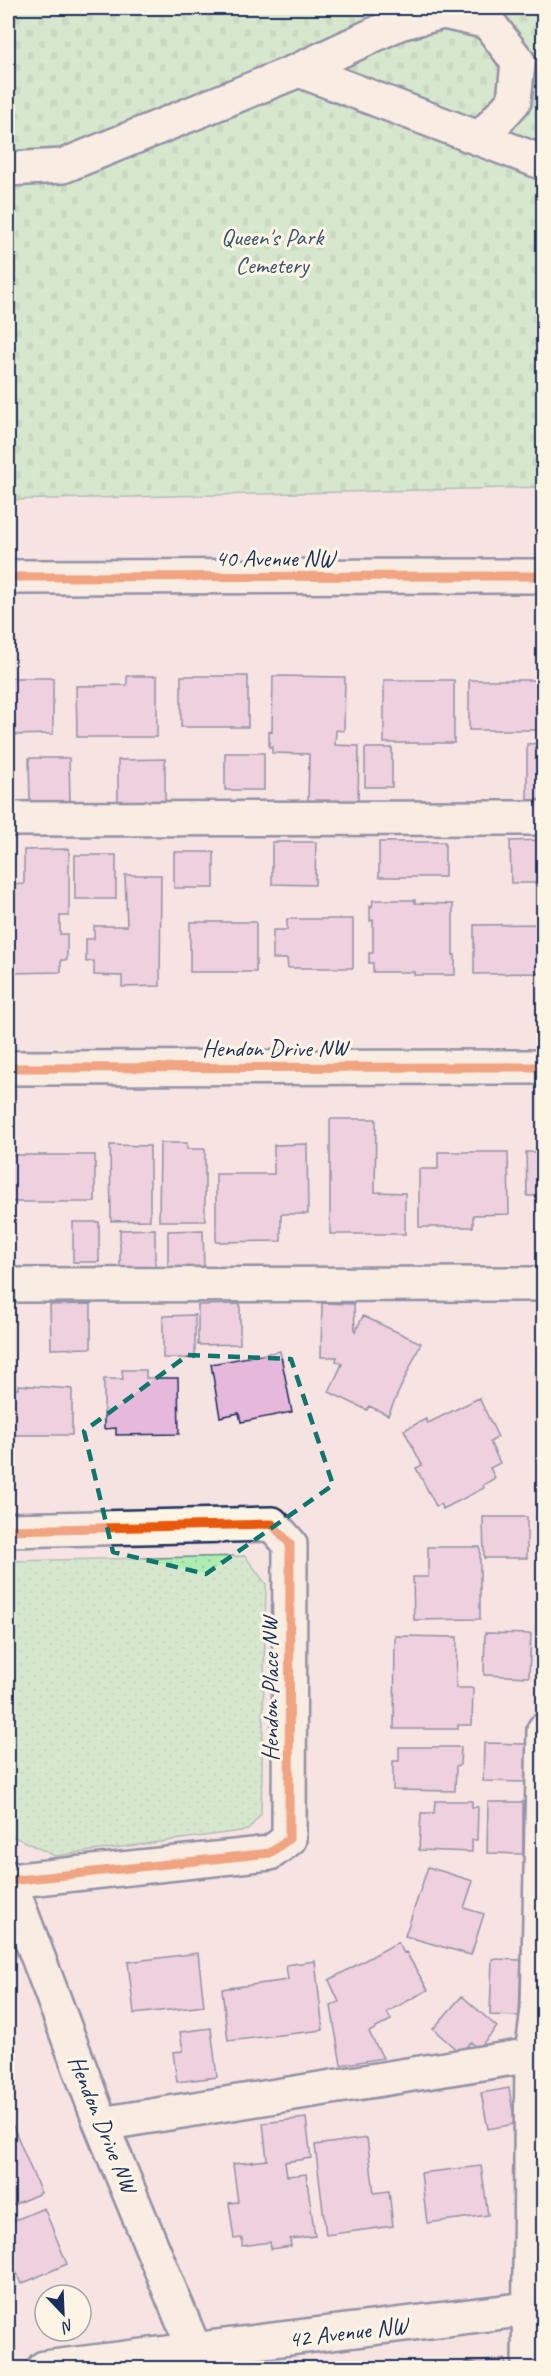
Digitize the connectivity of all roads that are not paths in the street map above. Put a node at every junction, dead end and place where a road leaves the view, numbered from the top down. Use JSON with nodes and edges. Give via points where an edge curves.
{"nodes":[{"id":1,"x":299,"y":70,"type":"junction"},
{"id":2,"x":480,"y":139,"type":"junction"},
{"id":3,"x":543,"y":163,"type":"edge"},
{"id":4,"x":8,"y":169,"type":"edge"},
{"id":5,"x":543,"y":576,"type":"edge"},
{"id":6,"x":8,"y":577,"type":"edge"},
{"id":7,"x":543,"y":818,"type":"edge"},
{"id":8,"x":8,"y":819,"type":"edge"},
{"id":9,"x":543,"y":1067,"type":"edge"},
{"id":10,"x":8,"y":1068,"type":"edge"},
{"id":11,"x":543,"y":1284,"type":"edge"},
{"id":12,"x":8,"y":1285,"type":"edge"},
{"id":13,"x":8,"y":1530,"type":"edge"},
{"id":14,"x":543,"y":1730,"type":"edge"},
{"id":15,"x":8,"y":1879,"type":"edge"},
{"id":16,"x":532,"y":2055,"type":"junction"},
{"id":17,"x":101,"y":2124,"type":"junction"},
{"id":18,"x":536,"y":2308,"type":"edge"},
{"id":19,"x":199,"y":2360,"type":"edge"},
{"id":20,"x":44,"y":2368,"type":"edge"},
{"id":21,"x":529,"y":2368,"type":"edge"}],
"edges":[{"from":1,"to":2,"type":"street"},
{"from":1,"to":2,"type":"street","via":[[399,23],[443,12],[488,21],[518,62],[514,101]]},
{"from":1,"to":4,"type":"street","via":[[63,166]]},
{"from":2,"to":3,"type":"street"},
{"from":5,"to":6,"type":"street","name":"40 Avenue NW"},
{"from":7,"to":8,"type":"street"},
{"from":9,"to":10,"type":"street","name":"Hendon Drive NW"},
{"from":11,"to":12,"type":"street"},
{"from":13,"to":15,"type":"street","name":"Hendon Place NW","via":[[272,1524],[290,1544],[289,1839],[270,1853]]},
{"from":14,"to":16,"type":"street","via":[[538,2010]]},
{"from":15,"to":17,"type":"street","name":"Hendon Drive NW"},
{"from":16,"to":17,"type":"street"},
{"from":16,"to":18,"type":"street"},
{"from":17,"to":19,"type":"street","name":"Hendon Drive NW"},
{"from":18,"to":19,"type":"street","name":"42 Avenue NW"},
{"from":18,"to":21,"type":"street"},
{"from":19,"to":20,"type":"street","name":"42 Avenue NW"}]}
